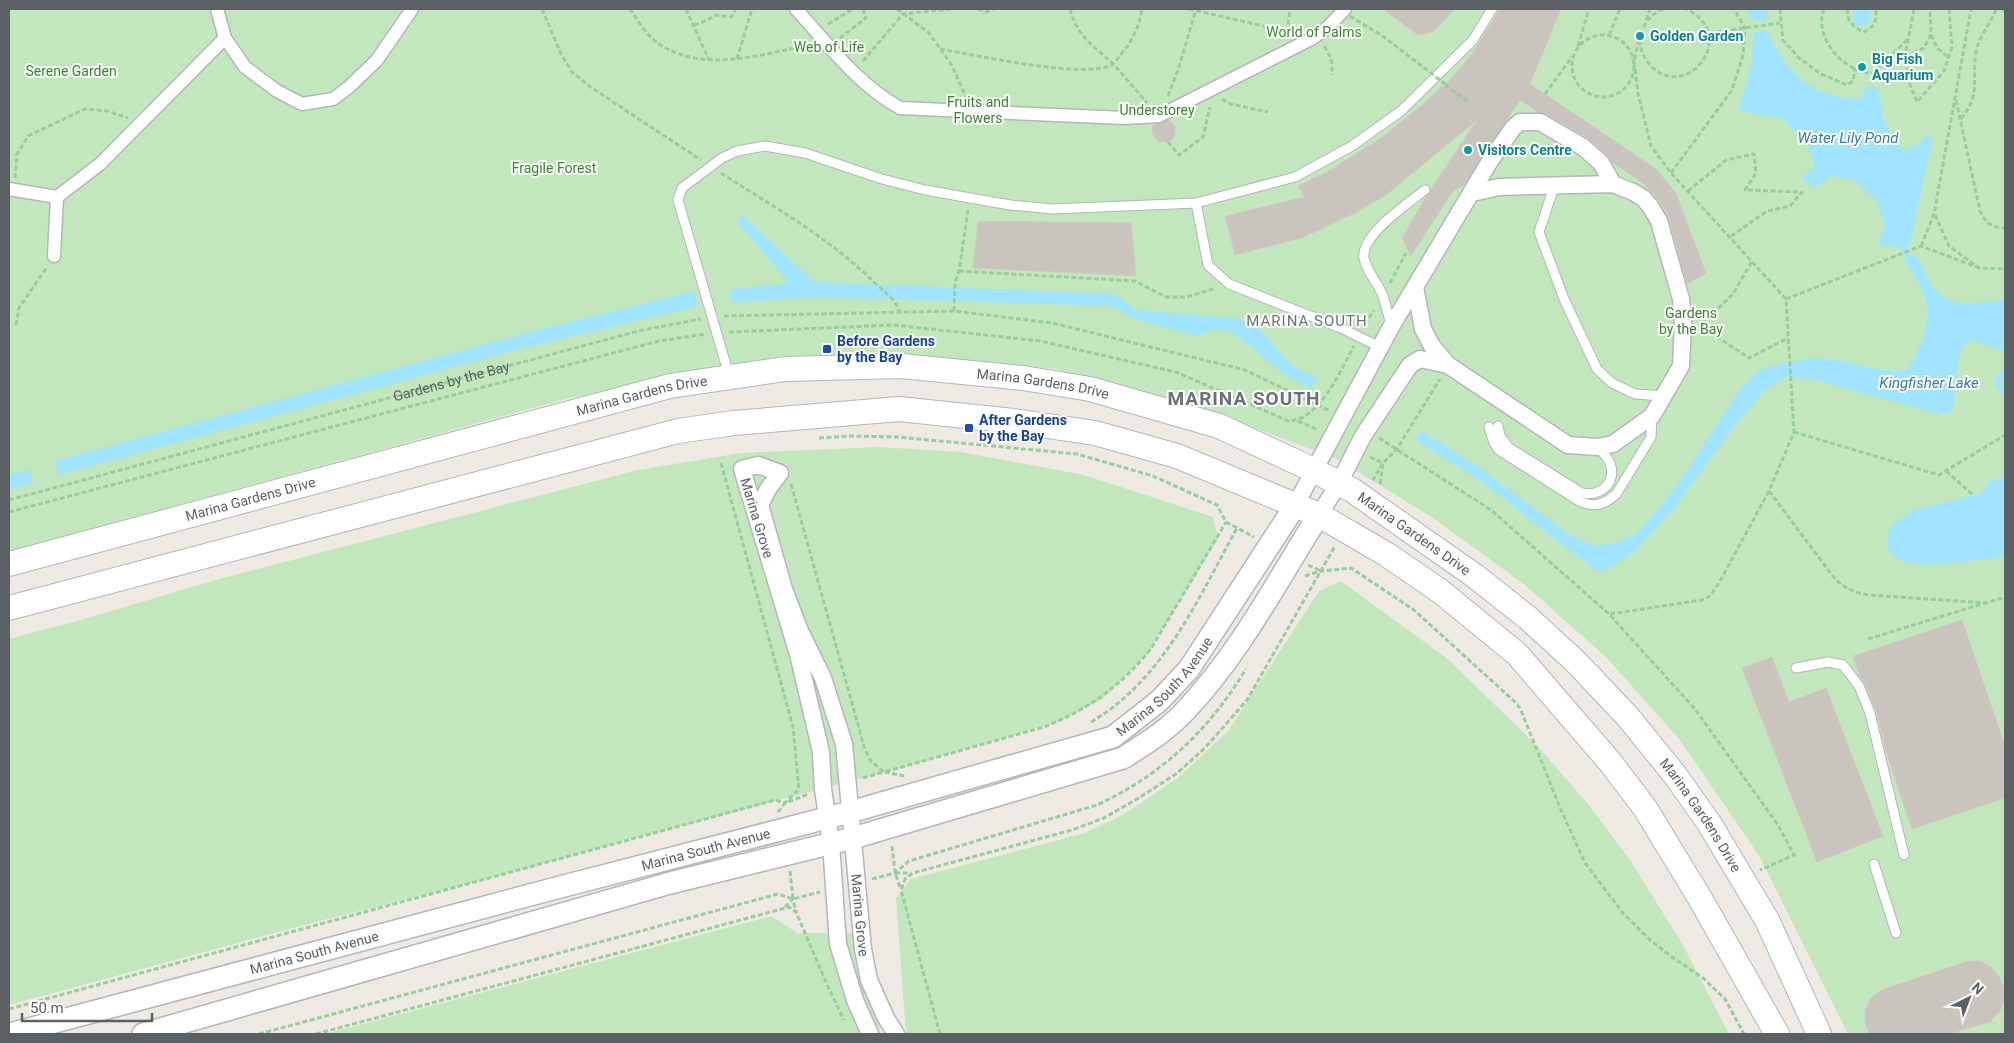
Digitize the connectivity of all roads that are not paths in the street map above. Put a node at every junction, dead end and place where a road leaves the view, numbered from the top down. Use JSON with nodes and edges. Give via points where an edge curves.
{"nodes":[{"id":1,"x":217,"y":9,"type":"edge"},
{"id":2,"x":412,"y":9,"type":"edge"},
{"id":3,"x":796,"y":9,"type":"edge"},
{"id":4,"x":1492,"y":9,"type":"edge"},
{"id":5,"x":1348,"y":12,"type":"edge"},
{"id":6,"x":225,"y":38,"type":"junction"},
{"id":7,"x":1555,"y":184,"type":"junction"},
{"id":8,"x":1613,"y":184,"type":"junction"},
{"id":9,"x":12,"y":190,"type":"edge"},
{"id":10,"x":1424,"y":190,"type":"dead end"},
{"id":11,"x":1472,"y":193,"type":"junction"},
{"id":12,"x":57,"y":197,"type":"junction"},
{"id":13,"x":1196,"y":203,"type":"junction"},
{"id":14,"x":54,"y":256,"type":"road end"},
{"id":15,"x":1416,"y":288,"type":"junction"},
{"id":16,"x":1392,"y":327,"type":"junction"},
{"id":17,"x":1380,"y":347,"type":"junction"},
{"id":18,"x":1448,"y":365,"type":"junction"},
{"id":19,"x":728,"y":378,"type":"junction"},
{"id":20,"x":1664,"y":396,"type":"junction"},
{"id":21,"x":1652,"y":416,"type":"junction"},
{"id":22,"x":1598,"y":447,"type":"junction"},
{"id":23,"x":1315,"y":470,"type":"junction"},
{"id":24,"x":1339,"y":483,"type":"junction"},
{"id":25,"x":1295,"y":506,"type":"junction"},
{"id":26,"x":1319,"y":515,"type":"junction"},
{"id":27,"x":9,"y":564,"type":"edge"},
{"id":28,"x":9,"y":608,"type":"edge"},
{"id":29,"x":1796,"y":668,"type":"dead end"},
{"id":30,"x":850,"y":812,"type":"junction"},
{"id":31,"x":827,"y":818,"type":"junction"},
{"id":32,"x":853,"y":838,"type":"junction"},
{"id":33,"x":831,"y":843,"type":"junction"},
{"id":34,"x":1904,"y":855,"type":"dead end"},
{"id":35,"x":1874,"y":864,"type":"dead end"},
{"id":36,"x":1896,"y":933,"type":"dead end"},
{"id":37,"x":10,"y":1034,"type":"edge"},
{"id":38,"x":144,"y":1034,"type":"edge"},
{"id":39,"x":870,"y":1034,"type":"edge"},
{"id":40,"x":896,"y":1034,"type":"edge"},
{"id":41,"x":1777,"y":1034,"type":"edge"},
{"id":42,"x":1818,"y":1034,"type":"edge"}],
"edges":[{"from":1,"to":6,"type":"street"},
{"from":2,"to":6,"type":"street","via":[[377,60],[349,87],[326,101],[302,104],[277,91],[245,67]]},
{"from":3,"to":5,"type":"street","via":[[854,72],[884,99],[900,108],[1125,118],[1159,116],[1210,92],[1316,36]]},
{"from":4,"to":13,"type":"lane","via":[[1473,40],[1401,111],[1352,146],[1295,177]]},
{"from":6,"to":12,"type":"street","via":[[100,164]]},
{"from":7,"to":8,"type":"street"},
{"from":7,"to":11,"type":"street","via":[[1498,186]]},
{"from":7,"to":20,"type":"lane","via":[[1539,232],[1564,299],[1597,369],[1612,383],[1634,394]]},
{"from":8,"to":11,"type":"street","via":[[1601,163],[1582,147],[1540,122],[1527,121],[1513,128]]},
{"from":8,"to":20,"type":"street","via":[[1643,198],[1659,221],[1681,299],[1681,366]]},
{"from":9,"to":12,"type":"street"},
{"from":10,"to":16,"type":"lane","via":[[1371,236],[1365,247],[1364,256]]},
{"from":11,"to":15,"type":"street"},
{"from":12,"to":14,"type":"street"},
{"from":13,"to":17,"type":"lane","via":[[1208,265],[1229,284],[1341,328]]},
{"from":13,"to":19,"type":"lane","via":[[1053,209],[970,200],[882,179],[805,153],[765,146],[737,152],[709,166],[682,188],[678,196]]},
{"from":15,"to":16,"type":"street"},
{"from":15,"to":18,"type":"street","via":[[1423,328],[1432,346]]},
{"from":16,"to":17,"type":"street"},
{"from":17,"to":23,"type":"street"},
{"from":18,"to":22,"type":"street","via":[[1568,445]]},
{"from":18,"to":24,"type":"street","via":[[1420,359],[1410,364],[1363,436]]},
{"from":19,"to":23,"type":"main road","name":"Marina Gardens Drive","via":[[785,369],[901,366],[1023,378],[1090,390],[1219,426]]},
{"from":19,"to":27,"type":"main road","name":"Marina Gardens Drive","via":[[670,386]]},
{"from":20,"to":21,"type":"street"},
{"from":21,"to":22,"type":"street","via":[[1613,444]]},
{"from":21,"to":22,"type":"lane","via":[[1651,437],[1616,493],[1609,501],[1588,506],[1499,450],[1494,443],[1494,427],[1508,446],[1582,493],[1592,495],[1609,484],[1611,475],[1610,463]]},
{"from":23,"to":24,"type":"main road","name":"Marina Gardens Drive"},
{"from":23,"to":25,"type":"street"},
{"from":24,"to":26,"type":"street"},
{"from":24,"to":42,"type":"main road","name":"Marina Gardens Drive","via":[[1364,496],[1491,588],[1576,662],[1628,717],[1710,823],[1766,920]]},
{"from":25,"to":26,"type":"main road"},
{"from":25,"to":28,"type":"main road","via":[[1177,456],[1120,439],[1013,421],[899,409],[678,431]]},
{"from":25,"to":30,"type":"street","name":"Marina South Avenue","via":[[1189,669],[1159,701],[1113,737]]},
{"from":26,"to":32,"type":"street","name":"Marina South Avenue","via":[[1212,680],[1186,711],[1154,738],[1123,758]]},
{"from":26,"to":41,"type":"main road","via":[[1386,554],[1440,591],[1517,654],[1645,808]]},
{"from":29,"to":34,"type":"lane","via":[[1828,662],[1842,665],[1859,686],[1870,713]]},
{"from":30,"to":31,"type":"street","name":"Marina South Avenue"},
{"from":30,"to":31,"type":"street","name":"Marina Grove","via":[[844,744],[823,678],[784,589],[760,505],[780,473],[758,465],[742,469],[798,654],[821,752]]},
{"from":30,"to":32,"type":"street","name":"Marina Grove"},
{"from":31,"to":33,"type":"street","name":"Marina Grove"},
{"from":31,"to":37,"type":"street","name":"Marina South Avenue"},
{"from":32,"to":33,"type":"street","name":"Marina South Avenue"},
{"from":32,"to":40,"type":"street","name":"Marina Grove","via":[[869,980]]},
{"from":33,"to":38,"type":"street","name":"Marina South Avenue","via":[[670,883]]},
{"from":33,"to":39,"type":"street","name":"Marina Grove","via":[[838,944],[854,1000]]},
{"from":35,"to":36,"type":"lane"}]}
